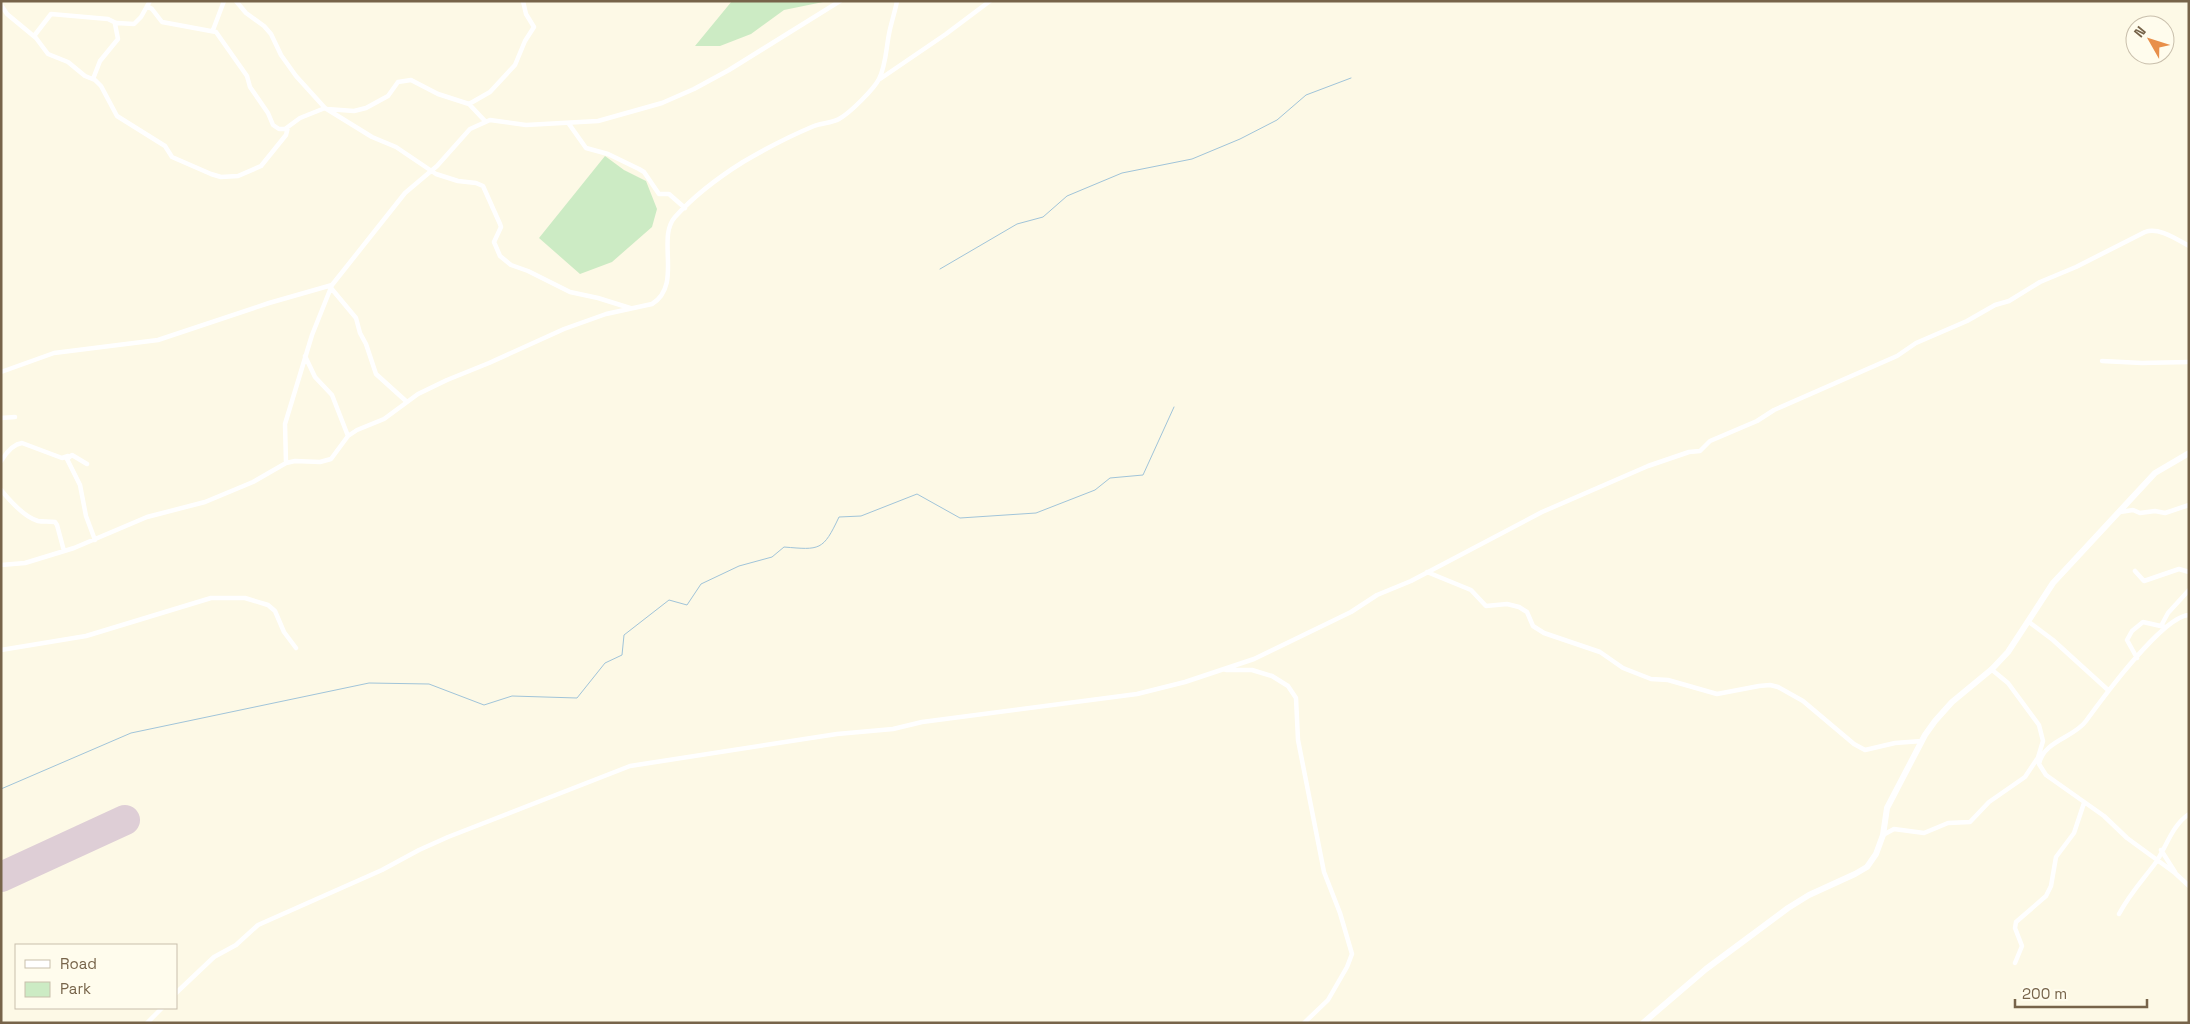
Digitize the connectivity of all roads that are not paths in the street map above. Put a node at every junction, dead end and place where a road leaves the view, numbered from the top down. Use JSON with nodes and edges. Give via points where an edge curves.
{"nodes":[{"id":1,"x":150,"y":1,"type":"edge"},
{"id":2,"x":224,"y":1,"type":"edge"},
{"id":3,"x":236,"y":1,"type":"edge"},
{"id":4,"x":523,"y":1,"type":"edge"},
{"id":5,"x":840,"y":1,"type":"edge"},
{"id":6,"x":897,"y":1,"type":"edge"},
{"id":7,"x":990,"y":1,"type":"edge"},
{"id":8,"x":1,"y":5,"type":"edge"},
{"id":9,"x":147,"y":6,"type":"junction"},
{"id":10,"x":116,"y":23,"type":"junction"},
{"id":11,"x":213,"y":30,"type":"junction"},
{"id":12,"x":34,"y":36,"type":"junction"},
{"id":13,"x":93,"y":78,"type":"junction"},
{"id":14,"x":879,"y":79,"type":"junction"},
{"id":15,"x":469,"y":104,"type":"junction"},
{"id":16,"x":326,"y":109,"type":"junction"},
{"id":17,"x":485,"y":121,"type":"junction"},
{"id":18,"x":569,"y":124,"type":"junction"},
{"id":19,"x":288,"y":127,"type":"junction"},
{"id":20,"x":431,"y":171,"type":"junction"},
{"id":21,"x":685,"y":208,"type":"junction"},
{"id":22,"x":2189,"y":246,"type":"edge"},
{"id":23,"x":332,"y":286,"type":"junction"},
{"id":24,"x":631,"y":309,"type":"junction"},
{"id":25,"x":305,"y":356,"type":"junction"},
{"id":26,"x":2102,"y":361,"type":"dead end"},
{"id":27,"x":2189,"y":362,"type":"edge"},
{"id":28,"x":1,"y":372,"type":"edge"},
{"id":29,"x":407,"y":402,"type":"junction"},
{"id":30,"x":15,"y":417,"type":"dead end"},
{"id":31,"x":1,"y":418,"type":"edge"},
{"id":32,"x":348,"y":436,"type":"junction"},
{"id":33,"x":2189,"y":453,"type":"edge"},
{"id":34,"x":69,"y":456,"type":"junction"},
{"id":35,"x":1,"y":461,"type":"edge"},
{"id":36,"x":286,"y":463,"type":"junction"},
{"id":37,"x":87,"y":464,"type":"dead end"},
{"id":38,"x":1,"y":490,"type":"edge"},
{"id":39,"x":2189,"y":505,"type":"edge"},
{"id":40,"x":2120,"y":512,"type":"junction"},
{"id":41,"x":95,"y":540,"type":"junction"},
{"id":42,"x":64,"y":551,"type":"junction"},
{"id":43,"x":1,"y":565,"type":"edge"},
{"id":44,"x":1427,"y":572,"type":"junction"},
{"id":45,"x":2135,"y":572,"type":"dead end"},
{"id":46,"x":2189,"y":572,"type":"edge"},
{"id":47,"x":2189,"y":590,"type":"edge"},
{"id":48,"x":2189,"y":615,"type":"edge"},
{"id":49,"x":2029,"y":622,"type":"junction"},
{"id":50,"x":2163,"y":627,"type":"junction"},
{"id":51,"x":296,"y":648,"type":"dead end"},
{"id":52,"x":1,"y":650,"type":"edge"},
{"id":53,"x":2137,"y":658,"type":"junction"},
{"id":54,"x":1991,"y":669,"type":"junction"},
{"id":55,"x":1222,"y":670,"type":"junction"},
{"id":56,"x":2108,"y":690,"type":"junction"},
{"id":57,"x":1922,"y":741,"type":"junction"},
{"id":58,"x":2038,"y":761,"type":"junction"},
{"id":59,"x":2084,"y":803,"type":"junction"},
{"id":60,"x":2189,"y":814,"type":"edge"},
{"id":61,"x":1883,"y":835,"type":"junction"},
{"id":62,"x":2161,"y":850,"type":"junction"},
{"id":63,"x":2157,"y":860,"type":"junction"},
{"id":64,"x":2175,"y":873,"type":"junction"},
{"id":65,"x":2189,"y":886,"type":"edge"},
{"id":66,"x":2119,"y":914,"type":"dead end"},
{"id":67,"x":2015,"y":963,"type":"dead end"},
{"id":68,"x":178,"y":991,"type":"edge"},
{"id":69,"x":161,"y":1009,"type":"edge"},
{"id":70,"x":147,"y":1023,"type":"edge"},
{"id":71,"x":1304,"y":1023,"type":"edge"},
{"id":72,"x":1643,"y":1023,"type":"edge"}],
"edges":[{"from":1,"to":9,"type":"street"},
{"from":2,"to":11,"type":"street"},
{"from":3,"to":16,"type":"street","via":[[271,34],[296,76]]},
{"from":4,"to":15,"type":"street","via":[[534,27],[518,61],[490,92]]},
{"from":5,"to":18,"type":"street","via":[[679,96],[598,121]]},
{"from":6,"to":14,"type":"street"},
{"from":7,"to":14,"type":"street"},
{"from":8,"to":12,"type":"street"},
{"from":9,"to":10,"type":"street","via":[[134,24]]},
{"from":9,"to":11,"type":"street","via":[[162,22]]},
{"from":10,"to":12,"type":"street","via":[[51,14]]},
{"from":10,"to":13,"type":"street","via":[[118,39],[100,61]]},
{"from":11,"to":19,"type":"street","via":[[247,76],[250,87],[272,123],[279,129]]},
{"from":12,"to":13,"type":"street","via":[[48,54]]},
{"from":13,"to":19,"type":"street","via":[[101,86],[116,116],[165,146],[172,156],[216,176],[238,176],[261,166],[286,135]]},
{"from":14,"to":21,"type":"street","via":[[842,117],[816,125],[742,163]]},
{"from":15,"to":16,"type":"street","via":[[438,94],[411,80],[398,82],[388,96],[359,110]]},
{"from":15,"to":17,"type":"street"},
{"from":16,"to":19,"type":"street","via":[[300,118]]},
{"from":16,"to":20,"type":"street","via":[[372,137],[396,147]]},
{"from":17,"to":18,"type":"street","via":[[526,125]]},
{"from":17,"to":20,"type":"street","via":[[470,129]]},
{"from":18,"to":21,"type":"street","via":[[586,148],[608,154],[644,172],[659,194],[670,194]]},
{"from":20,"to":23,"type":"street","via":[[406,193]]},
{"from":20,"to":24,"type":"street","via":[[447,179],[476,183],[485,188],[501,227],[496,247],[500,256],[511,265],[570,292]]},
{"from":21,"to":24,"type":"street","via":[[669,227],[669,262],[664,291],[652,304]]},
{"from":22,"to":44,"type":"street","via":[[2161,232],[2145,232],[2040,282],[2009,301],[1916,343],[1897,356],[1774,410],[1710,442],[1700,451],[1648,466],[1559,504]]},
{"from":23,"to":25,"type":"street"},
{"from":23,"to":28,"type":"street","via":[[158,340],[54,353]]},
{"from":23,"to":29,"type":"street","via":[[356,318],[376,374]]},
{"from":24,"to":29,"type":"street","via":[[564,328],[465,371]]},
{"from":25,"to":32,"type":"street","via":[[315,377],[332,395]]},
{"from":25,"to":36,"type":"street","via":[[285,424]]},
{"from":26,"to":27,"type":"street"},
{"from":29,"to":32,"type":"street","via":[[384,419]]},
{"from":30,"to":31,"type":"street"},
{"from":32,"to":36,"type":"street","via":[[331,459]]},
{"from":33,"to":40,"type":"street","via":[[2159,470]]},
{"from":34,"to":35,"type":"street","via":[[62,458],[22,443],[9,450]]},
{"from":34,"to":37,"type":"street","via":[[76,456]]},
{"from":34,"to":41,"type":"street","via":[[68,462],[80,485]]},
{"from":36,"to":41,"type":"street","via":[[205,502],[148,517]]},
{"from":38,"to":42,"type":"street","via":[[33,519],[55,522]]},
{"from":39,"to":40,"type":"street","via":[[2165,513]]},
{"from":40,"to":49,"type":"street","via":[[2053,583]]},
{"from":41,"to":42,"type":"street"},
{"from":42,"to":43,"type":"street","via":[[24,563]]},
{"from":44,"to":55,"type":"street","via":[[1272,651]]},
{"from":44,"to":57,"type":"street","via":[[1472,590],[1486,606],[1507,604],[1519,607],[1527,612],[1532,626],[1544,633],[1600,652],[1623,668],[1647,677],[1717,694],[1759,686],[1778,687],[1810,706],[1864,750]]},
{"from":45,"to":46,"type":"street","via":[[2144,581],[2179,569]]},
{"from":47,"to":50,"type":"street","via":[[2168,613]]},
{"from":48,"to":50,"type":"street"},
{"from":49,"to":54,"type":"street"},
{"from":49,"to":56,"type":"street"},
{"from":50,"to":53,"type":"street"},
{"from":50,"to":53,"type":"street","via":[[2142,622],[2128,635],[2127,640]]},
{"from":51,"to":52,"type":"street","via":[[268,604],[245,598],[210,598],[86,636]]},
{"from":53,"to":56,"type":"street"},
{"from":54,"to":57,"type":"street","via":[[1952,702]]},
{"from":54,"to":58,"type":"street","via":[[2008,683],[2039,725],[2043,742]]},
{"from":55,"to":68,"type":"street","via":[[1126,696],[922,722],[893,729],[837,734],[630,766],[448,837],[258,925],[236,945],[214,957]]},
{"from":55,"to":71,"type":"street","via":[[1252,670],[1272,676],[1288,686],[1296,698],[1298,740],[1324,872],[1352,954],[1328,1000]]},
{"from":56,"to":58,"type":"street","via":[[2084,725],[2057,741]]},
{"from":57,"to":61,"type":"street","via":[[1887,808]]},
{"from":58,"to":59,"type":"street","via":[[2046,775]]},
{"from":58,"to":61,"type":"street","via":[[2025,777],[1990,802],[1970,822],[1948,823],[1924,833],[1894,828]]},
{"from":59,"to":63,"type":"street"},
{"from":59,"to":67,"type":"street","via":[[2074,833],[2056,858],[2049,891],[2016,922],[2022,946]]},
{"from":60,"to":62,"type":"street","via":[[2176,826]]},
{"from":61,"to":72,"type":"street","via":[[1876,854],[1863,870],[1788,908],[1706,969]]},
{"from":62,"to":63,"type":"street"},
{"from":62,"to":64,"type":"street"},
{"from":63,"to":64,"type":"street"},
{"from":63,"to":66,"type":"street","via":[[2129,895]]},
{"from":64,"to":65,"type":"street"},
{"from":69,"to":70,"type":"street"}]}
